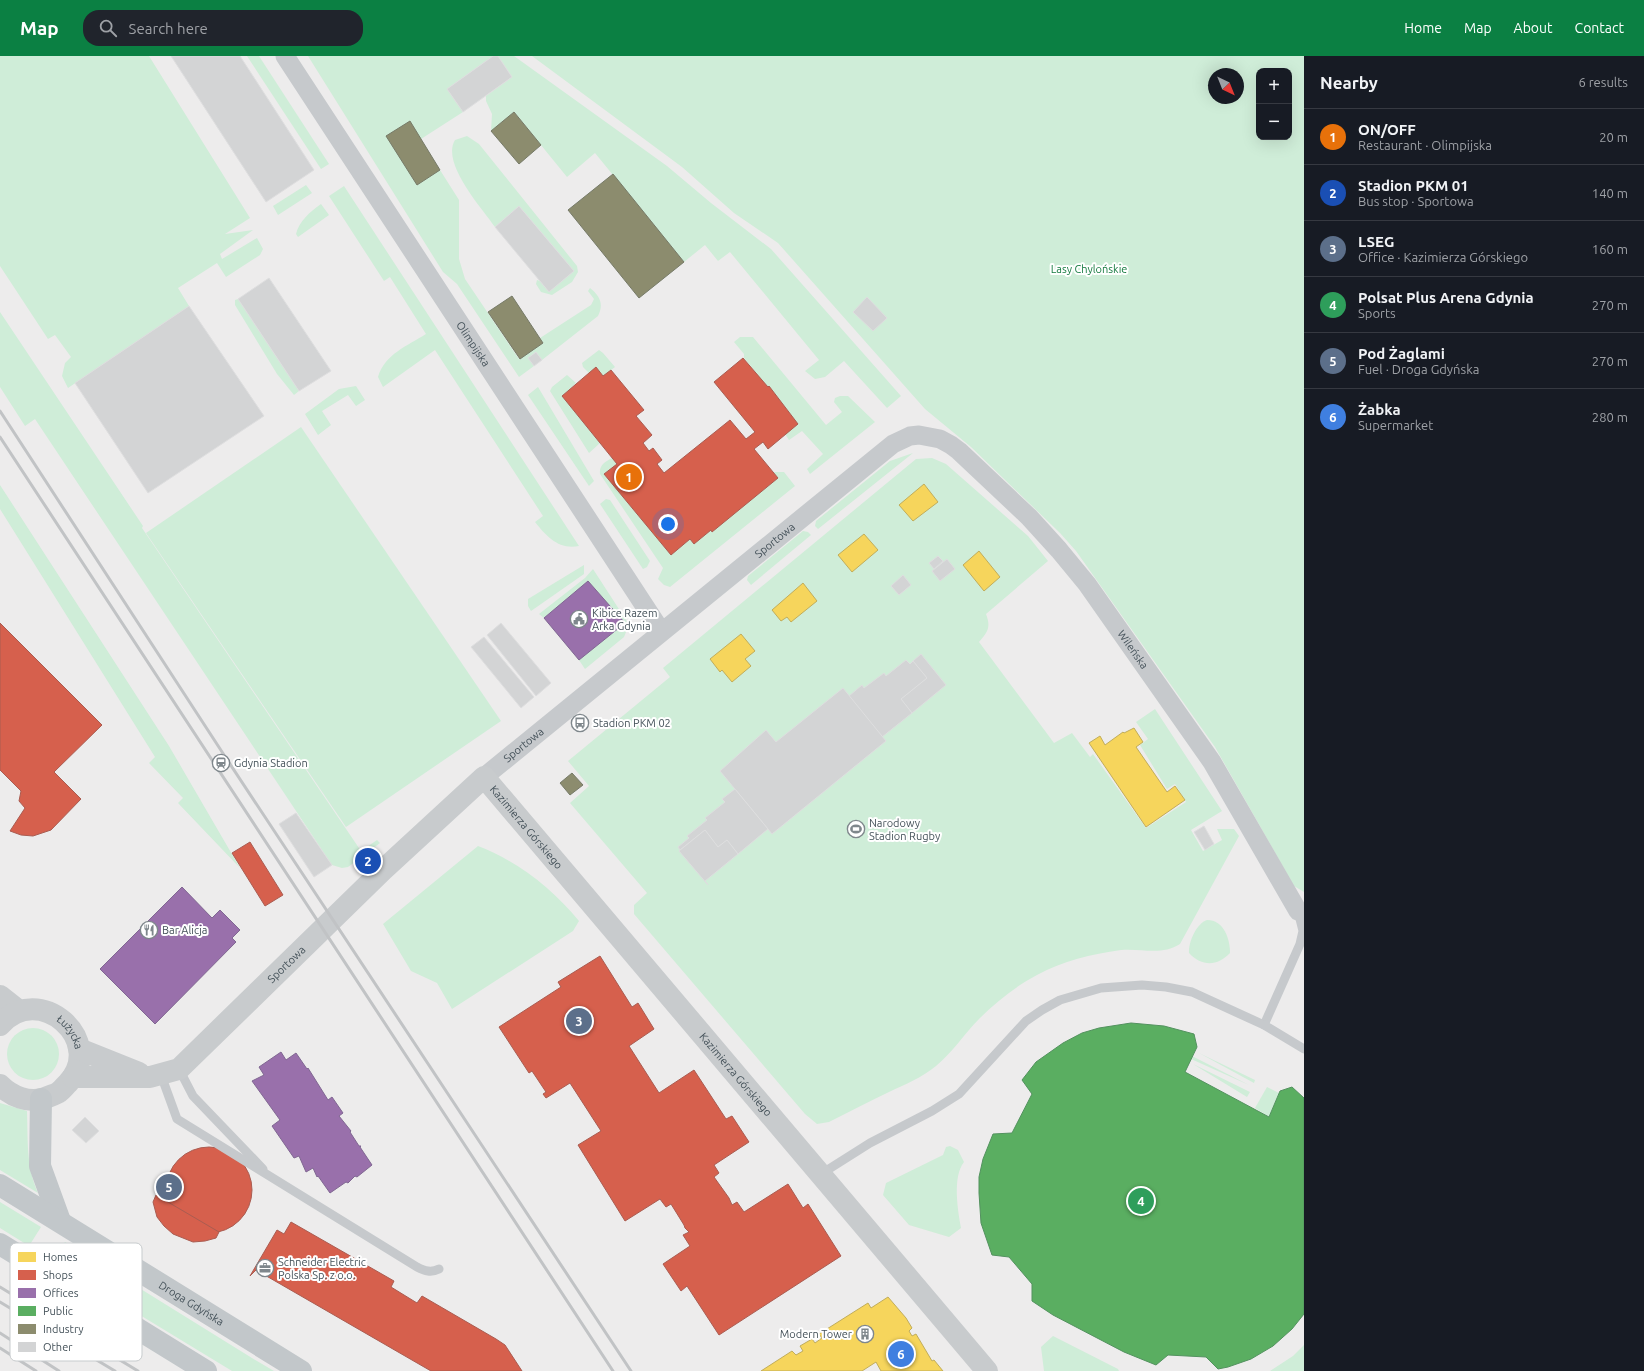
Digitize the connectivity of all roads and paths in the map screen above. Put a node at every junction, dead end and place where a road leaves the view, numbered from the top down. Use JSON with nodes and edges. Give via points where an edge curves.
{"nodes":[{"id":1,"x":285,"y":56,"type":"edge"},
{"id":2,"x":919,"y":435,"type":"joint"},
{"id":3,"x":661,"y":631,"type":"junction"},
{"id":4,"x":484,"y":777,"type":"junction"},
{"id":5,"x":1298,"y":911,"type":"joint"},
{"id":6,"x":0,"y":996,"type":"edge"},
{"id":7,"x":19,"y":1011,"type":"junction"},
{"id":8,"x":0,"y":1025,"type":"edge"},
{"id":9,"x":1264,"y":1025,"type":"junction"},
{"id":10,"x":79,"y":1049,"type":"junction"},
{"id":11,"x":1304,"y":1049,"type":"edge"},
{"id":12,"x":163,"y":1074,"type":"junction"},
{"id":13,"x":73,"y":1077,"type":"junction"},
{"id":14,"x":0,"y":1084,"type":"edge"},
{"id":15,"x":41,"y":1099,"type":"junction"},
{"id":16,"x":821,"y":1174,"type":"junction"},
{"id":17,"x":273,"y":1179,"type":"junction"},
{"id":18,"x":0,"y":1185,"type":"edge"},
{"id":19,"x":60,"y":1221,"type":"junction"},
{"id":20,"x":95,"y":1243,"type":"edge"},
{"id":21,"x":0,"y":1244,"type":"edge"},
{"id":22,"x":10,"y":1250,"type":"edge"},
{"id":23,"x":438,"y":1269,"type":"dead end"},
{"id":24,"x":142,"y":1272,"type":"edge"},
{"id":25,"x":142,"y":1332,"type":"edge"},
{"id":26,"x":206,"y":1371,"type":"edge"},
{"id":27,"x":301,"y":1371,"type":"edge"},
{"id":28,"x":987,"y":1371,"type":"edge"}],
"edges":[{"from":1,"to":3,"type":"street","name":"Olimpijska"},
{"from":2,"to":3,"type":"street","name":"Sportowa","via":[[893,444]]},
{"from":2,"to":5,"type":"street","name":"Wileńska","via":[[940,439],[959,451],[1030,517],[1087,584],[1212,762]]},
{"from":3,"to":4,"type":"street","name":"Sportowa"},
{"from":4,"to":12,"type":"street","name":"Sportowa"},
{"from":4,"to":16,"type":"street","name":"Kazimierza Górskiego"},
{"from":5,"to":9,"type":"lane","via":[[1303,931],[1300,944]]},
{"from":6,"to":7,"type":"street"},
{"from":7,"to":8,"type":"street","name":"Łużycka"},
{"from":7,"to":10,"type":"street","name":"Łużycka","via":[[43,1010],[56,1015],[75,1035]]},
{"from":9,"to":11,"type":"lane"},
{"from":9,"to":16,"type":"lane","via":[[1192,992],[1166,987],[1142,985],[1101,988],[1060,1000],[1026,1021],[959,1094],[870,1143]]},
{"from":10,"to":12,"type":"street"},
{"from":10,"to":13,"type":"street","name":"Łużycka"},
{"from":12,"to":13,"type":"street"},
{"from":12,"to":17,"type":"lane","via":[[194,1096]]},
{"from":12,"to":17,"type":"lane","via":[[177,1119]]},
{"from":13,"to":15,"type":"street","name":"Łużycka","via":[[59,1092]]},
{"from":14,"to":15,"type":"street","name":"Łużycka","via":[[19,1097]]},
{"from":15,"to":19,"type":"main road","via":[[40,1166]]},
{"from":16,"to":28,"type":"street","name":"Kazimierza Górskiego"},
{"from":17,"to":23,"type":"lane","via":[[417,1267],[425,1271]]},
{"from":18,"to":19,"type":"main road","name":"Droga Gdyńska"},
{"from":19,"to":20,"type":"main road","name":"Droga Gdyńska"},
{"from":21,"to":22,"type":"main road"},
{"from":24,"to":27,"type":"main road","name":"Droga Gdyńska"},
{"from":25,"to":26,"type":"main road"}]}
